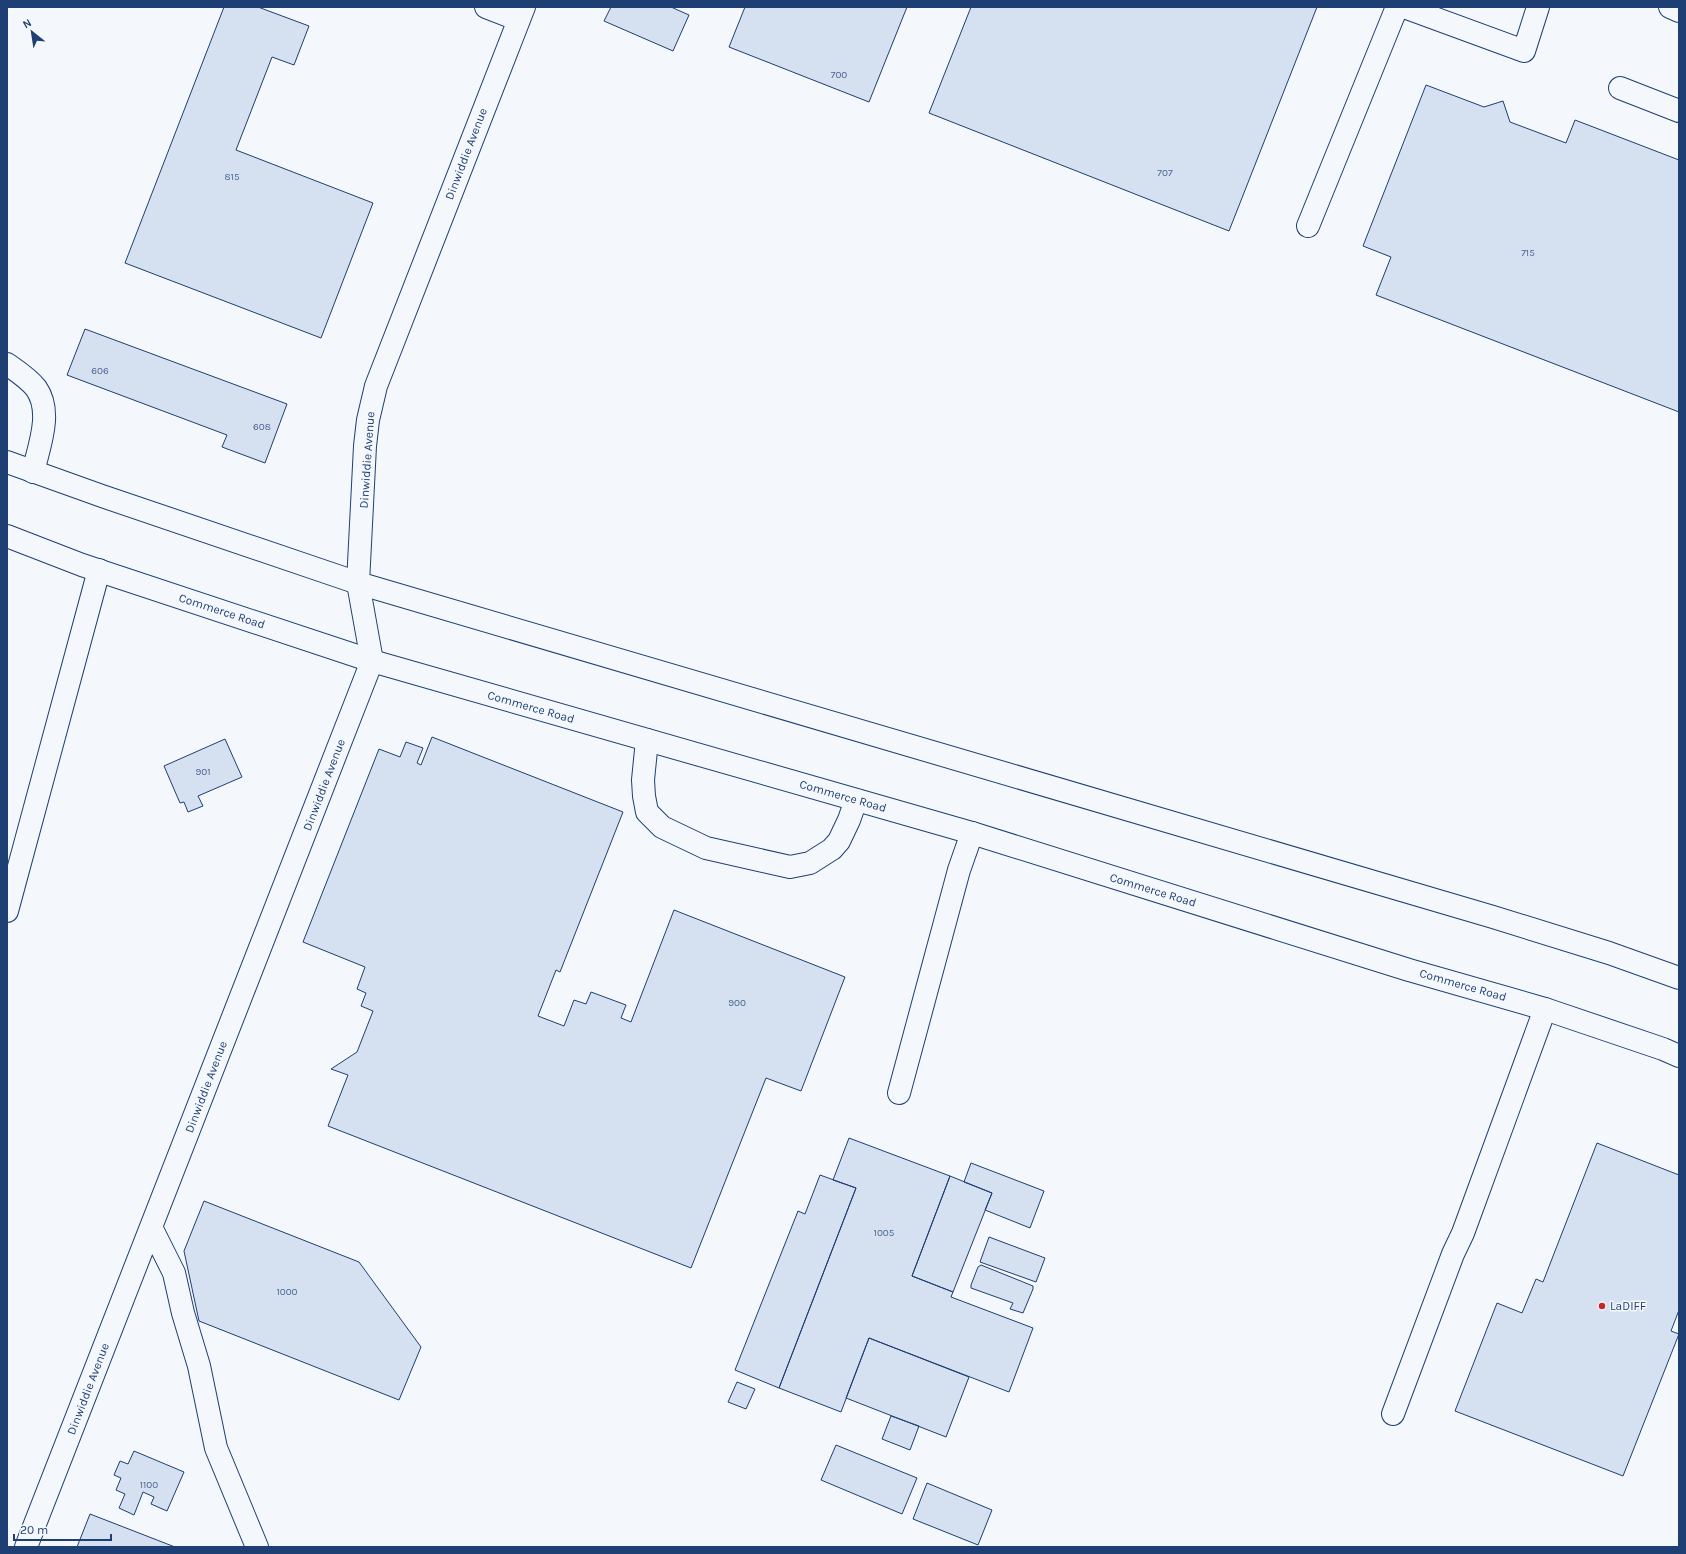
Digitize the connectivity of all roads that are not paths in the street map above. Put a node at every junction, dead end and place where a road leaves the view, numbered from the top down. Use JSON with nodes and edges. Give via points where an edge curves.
{"nodes":[{"id":1,"x":486,"y":7,"type":"edge"},
{"id":2,"x":1397,"y":7,"type":"edge"},
{"id":3,"x":1404,"y":7,"type":"edge"},
{"id":4,"x":1538,"y":7,"type":"edge"},
{"id":5,"x":1670,"y":7,"type":"edge"},
{"id":6,"x":1679,"y":11,"type":"edge"},
{"id":7,"x":522,"y":13,"type":"edge"},
{"id":8,"x":1620,"y":88,"type":"dead end"},
{"id":9,"x":1679,"y":111,"type":"edge"},
{"id":10,"x":1308,"y":226,"type":"dead end"},
{"id":11,"x":7,"y":364,"type":"edge"},
{"id":12,"x":7,"y":462,"type":"edge"},
{"id":13,"x":33,"y":472,"type":"junction"},
{"id":14,"x":7,"y":536,"type":"edge"},
{"id":15,"x":99,"y":570,"type":"junction"},
{"id":16,"x":358,"y":583,"type":"junction"},
{"id":17,"x":372,"y":661,"type":"junction"},
{"id":18,"x":646,"y":740,"type":"junction"},
{"id":19,"x":856,"y":800,"type":"junction"},
{"id":20,"x":972,"y":833,"type":"junction"},
{"id":21,"x":7,"y":911,"type":"edge"},
{"id":22,"x":1679,"y":978,"type":"edge"},
{"id":23,"x":1545,"y":1009,"type":"junction"},
{"id":24,"x":1679,"y":1056,"type":"edge"},
{"id":25,"x":899,"y":1093,"type":"dead end"},
{"id":26,"x":151,"y":1227,"type":"junction"},
{"id":27,"x":1393,"y":1414,"type":"dead end"},
{"id":28,"x":26,"y":1547,"type":"edge"},
{"id":29,"x":257,"y":1547,"type":"edge"}],
"edges":[{"from":1,"to":7,"type":"main road"},
{"from":2,"to":10,"type":"main road"},
{"from":3,"to":4,"type":"main road","via":[[1524,51]]},
{"from":5,"to":6,"type":"main road"},
{"from":7,"to":16,"type":"main road","name":"Dinwiddie Avenue","via":[[376,386],[365,446]]},
{"from":8,"to":9,"type":"main road"},
{"from":11,"to":13,"type":"main road","via":[[36,388],[44,405],[44,426]]},
{"from":12,"to":13,"type":"main road"},
{"from":13,"to":16,"type":"main road"},
{"from":14,"to":15,"type":"main road","name":"Commerce Road"},
{"from":15,"to":17,"type":"main road","name":"Commerce Road"},
{"from":15,"to":21,"type":"main road"},
{"from":16,"to":17,"type":"main road","name":"Dinwiddie Avenue"},
{"from":16,"to":22,"type":"main road","via":[[1485,915]]},
{"from":17,"to":18,"type":"main road","name":"Commerce Road"},
{"from":17,"to":26,"type":"main road","name":"Dinwiddie Avenue"},
{"from":18,"to":19,"type":"main road","name":"Commerce Road"},
{"from":18,"to":19,"type":"main road","via":[[643,780],[648,812],[662,827],[706,848],[790,867],[810,863],[832,849],[839,841]]},
{"from":19,"to":20,"type":"main road","name":"Commerce Road"},
{"from":20,"to":23,"type":"main road","name":"Commerce Road","via":[[1409,970]]},
{"from":20,"to":25,"type":"main road","via":[[959,870]]},
{"from":23,"to":24,"type":"main road","name":"Commerce Road"},
{"from":23,"to":27,"type":"main road"},
{"from":26,"to":28,"type":"main road","name":"Dinwiddie Avenue"},
{"from":26,"to":29,"type":"main road","via":[[174,1273],[199,1366],[216,1448]]}]}
